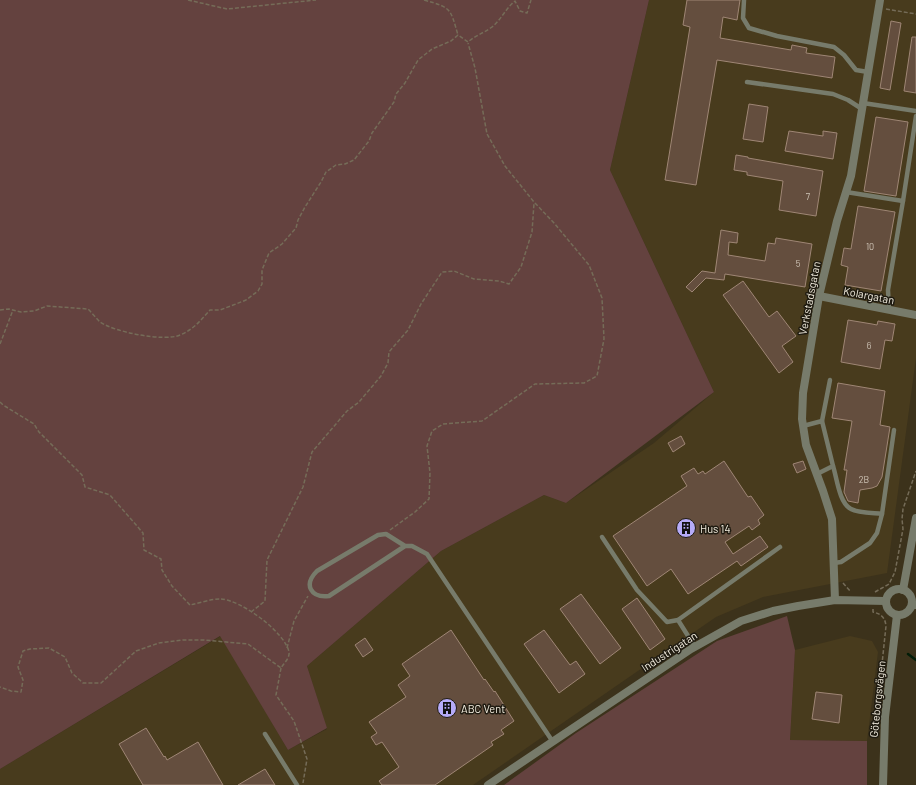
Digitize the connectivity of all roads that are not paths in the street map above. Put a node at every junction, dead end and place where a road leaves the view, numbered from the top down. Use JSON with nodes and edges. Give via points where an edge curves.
{"nodes":[{"id":1,"x":744,"y":0,"type":"edge"},
{"id":2,"x":880,"y":4,"type":"edge"},
{"id":3,"x":868,"y":72,"type":"junction"},
{"id":4,"x":747,"y":82,"type":"dead end"},
{"id":5,"x":863,"y":106,"type":"junction"},
{"id":6,"x":916,"y":111,"type":"edge"},
{"id":7,"x":916,"y":116,"type":"edge"},
{"id":8,"x":846,"y":192,"type":"junction"},
{"id":9,"x":903,"y":201,"type":"junction"},
{"id":10,"x":819,"y":296,"type":"junction"},
{"id":11,"x":889,"y":310,"type":"junction"},
{"id":12,"x":916,"y":314,"type":"edge"},
{"id":13,"x":830,"y":380,"type":"dead end"},
{"id":14,"x":822,"y":421,"type":"junction"},
{"id":15,"x":803,"y":426,"type":"junction"},
{"id":16,"x":894,"y":430,"type":"dead end"},
{"id":17,"x":833,"y":466,"type":"junction"},
{"id":18,"x":817,"y":474,"type":"junction"},
{"id":19,"x":882,"y":514,"type":"junction"},
{"id":20,"x":916,"y":518,"type":"edge"},
{"id":21,"x":602,"y":537,"type":"dead end"},
{"id":22,"x":405,"y":546,"type":"junction"},
{"id":23,"x":780,"y":547,"type":"dead end"},
{"id":24,"x":834,"y":562,"type":"junction"},
{"id":25,"x":903,"y":590,"type":"junction"},
{"id":26,"x":835,"y":600,"type":"junction"},
{"id":27,"x":886,"y":600,"type":"junction"},
{"id":28,"x":914,"y":605,"type":"edge"},
{"id":29,"x":897,"y":615,"type":"junction"},
{"id":30,"x":678,"y":620,"type":"junction"},
{"id":31,"x":695,"y":647,"type":"junction"},
{"id":32,"x":265,"y":734,"type":"dead end"},
{"id":33,"x":553,"y":742,"type":"junction"},
{"id":34,"x":296,"y":785,"type":"edge"},
{"id":35,"x":488,"y":785,"type":"edge"},
{"id":36,"x":883,"y":785,"type":"edge"}],
"edges":[{"from":1,"to":3,"type":"lane","via":[[743,18],[749,28],[834,47],[856,70]]},
{"from":2,"to":3,"type":"street","name":"Verkstadsgatan"},
{"from":3,"to":5,"type":"street","name":"Verkstadsgatan"},
{"from":4,"to":5,"type":"lane","via":[[833,94]]},
{"from":5,"to":6,"type":"lane"},
{"from":5,"to":8,"type":"street","name":"Verkstadsgatan"},
{"from":7,"to":9,"type":"lane"},
{"from":8,"to":9,"type":"lane"},
{"from":8,"to":10,"type":"street","name":"Verkstadsgatan"},
{"from":9,"to":11,"type":"lane","via":[[888,290]]},
{"from":10,"to":11,"type":"street","name":"Kolargatan"},
{"from":10,"to":15,"type":"street","name":"Verkstadsgatan","via":[[803,393]]},
{"from":11,"to":12,"type":"street","name":"Kolargatan"},
{"from":13,"to":14,"type":"lane"},
{"from":14,"to":15,"type":"lane"},
{"from":14,"to":17,"type":"lane"},
{"from":15,"to":18,"type":"street","name":"Verkstadsgatan","via":[[806,445]]},
{"from":16,"to":19,"type":"lane"},
{"from":17,"to":18,"type":"lane"},
{"from":17,"to":19,"type":"lane","via":[[846,505],[851,509]]},
{"from":18,"to":24,"type":"street","name":"Verkstadsgatan","via":[[832,519]]},
{"from":19,"to":24,"type":"lane","via":[[877,533],[870,543],[841,562]]},
{"from":20,"to":25,"type":"street"},
{"from":21,"to":30,"type":"lane","via":[[637,590],[667,622]]},
{"from":22,"to":22,"type":"lane","via":[[386,534],[378,535],[310,577],[311,590],[315,595],[329,596]]},
{"from":22,"to":33,"type":"lane","via":[[412,546],[426,554]]},
{"from":23,"to":30,"type":"lane"},
{"from":24,"to":26,"type":"street","name":"Verkstadsgatan"},
{"from":25,"to":27,"type":"street","via":[[892,591]]},
{"from":25,"to":28,"type":"street","via":[[911,595]]},
{"from":26,"to":27,"type":"street","name":"Industrigatan"},
{"from":26,"to":31,"type":"street","name":"Industrigatan","via":[[773,610],[741,621]]},
{"from":27,"to":29,"type":"street","via":[[889,610]]},
{"from":28,"to":29,"type":"street","via":[[907,613]]},
{"from":29,"to":36,"type":"street","name":"Göteborgsvägen","via":[[884,717]]},
{"from":30,"to":31,"type":"lane"},
{"from":31,"to":33,"type":"street","name":"Industrigatan"},
{"from":32,"to":34,"type":"lane"},
{"from":33,"to":35,"type":"street","name":"Industrigatan"}]}
